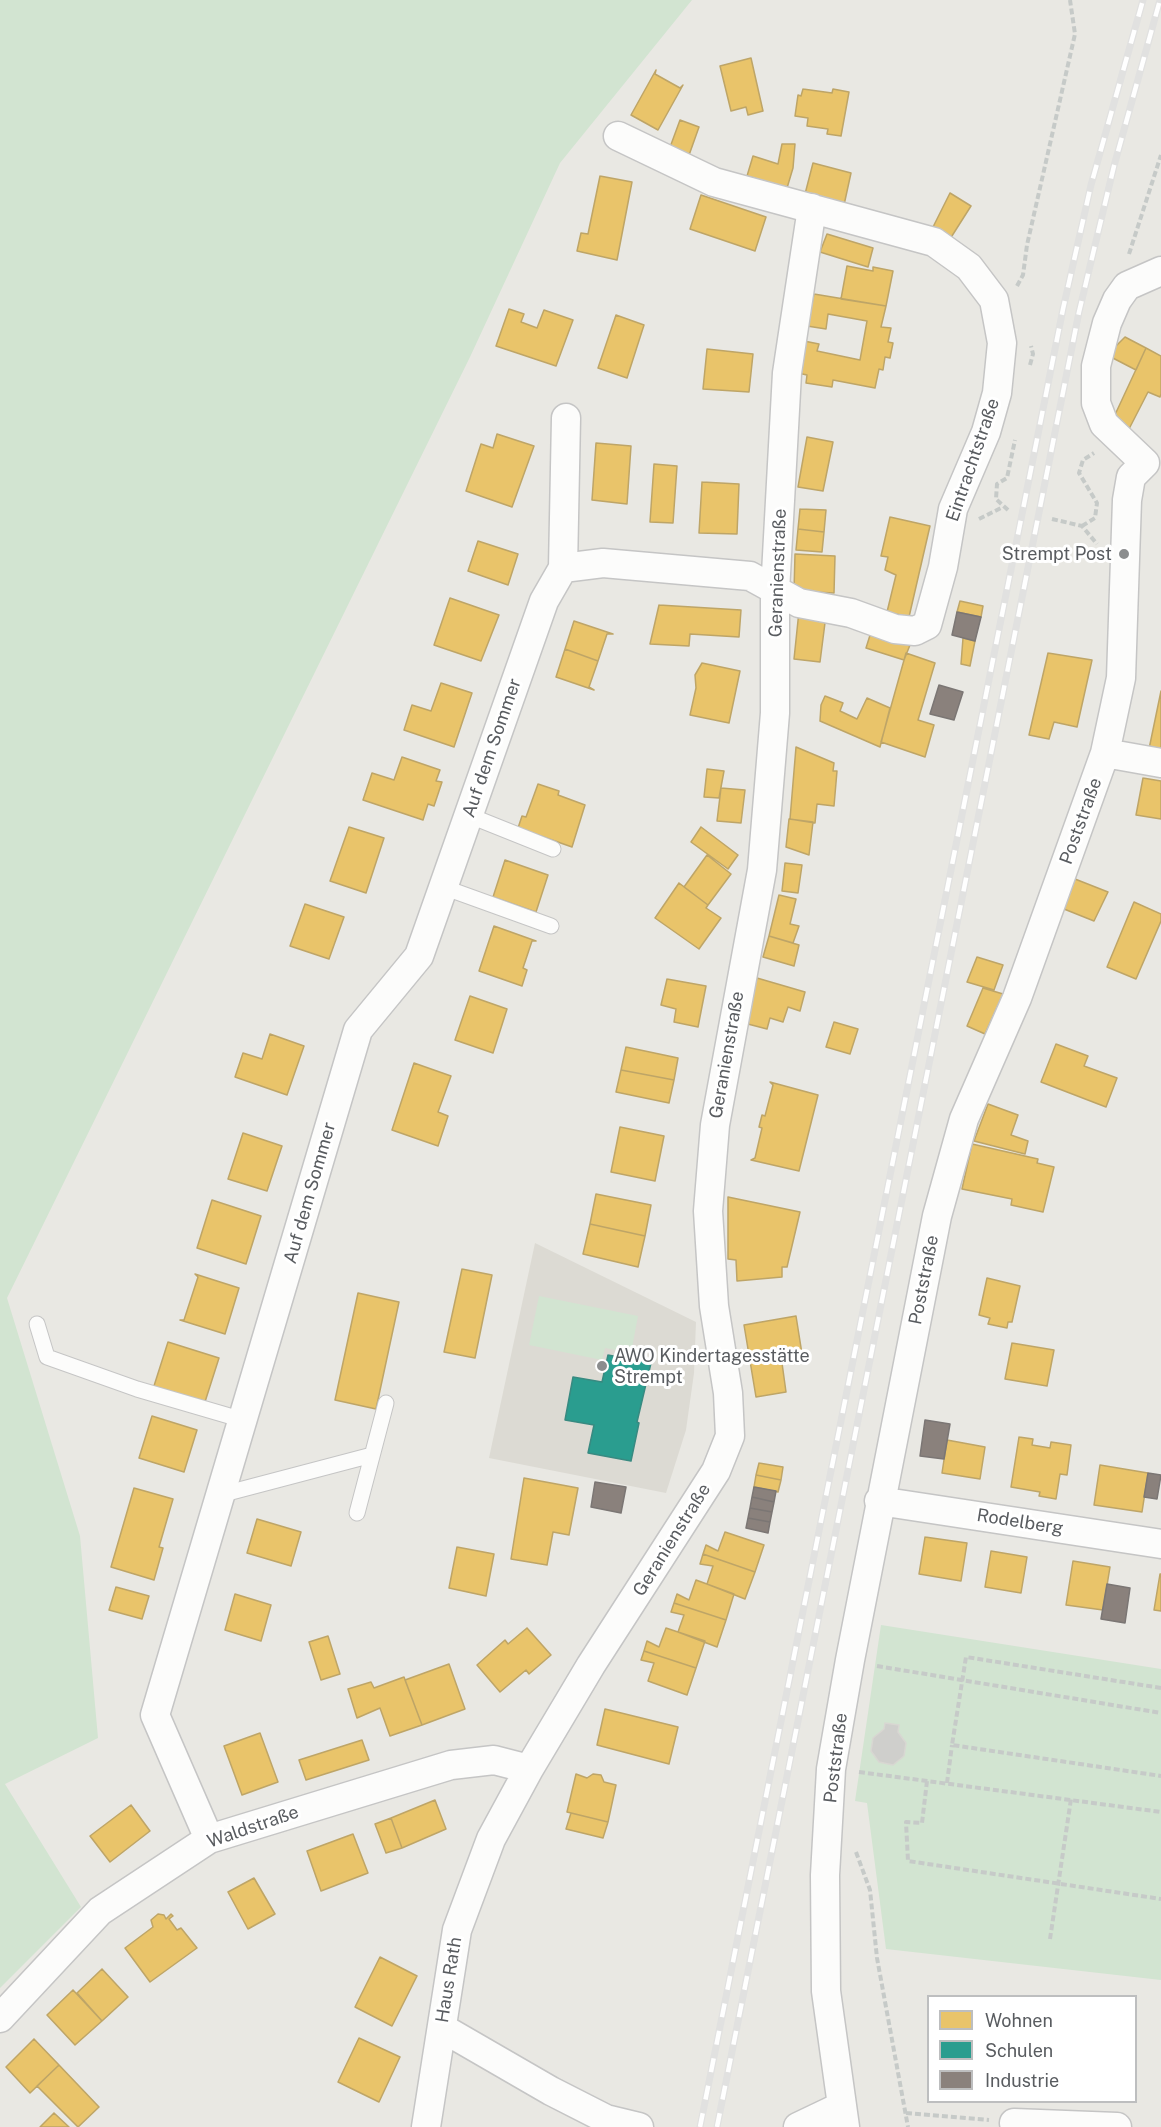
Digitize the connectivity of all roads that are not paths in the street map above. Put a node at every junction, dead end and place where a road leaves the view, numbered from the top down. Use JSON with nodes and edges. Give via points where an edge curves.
{"nodes":[{"id":1,"x":618,"y":136,"type":"dead end"},
{"id":2,"x":812,"y":208,"type":"junction"},
{"id":3,"x":1161,"y":271,"type":"edge"},
{"id":4,"x":566,"y":418,"type":"dead end"},
{"id":5,"x":1153,"y":461,"type":"edge"},
{"id":6,"x":563,"y":568,"type":"junction"},
{"id":7,"x":775,"y":592,"type":"junction"},
{"id":8,"x":1105,"y":753,"type":"junction"},
{"id":9,"x":1161,"y":763,"type":"edge"},
{"id":10,"x":468,"y":815,"type":"junction"},
{"id":11,"x":553,"y":849,"type":"dead end"},
{"id":12,"x":443,"y":887,"type":"junction"},
{"id":13,"x":550,"y":926,"type":"dead end"},
{"id":14,"x":37,"y":1323,"type":"dead end"},
{"id":15,"x":386,"y":1403,"type":"dead end"},
{"id":16,"x":243,"y":1420,"type":"junction"},
{"id":17,"x":372,"y":1455,"type":"junction"},
{"id":18,"x":220,"y":1495,"type":"junction"},
{"id":19,"x":879,"y":1501,"type":"junction"},
{"id":20,"x":357,"y":1513,"type":"dead end"},
{"id":21,"x":1161,"y":1544,"type":"edge"},
{"id":22,"x":529,"y":1768,"type":"junction"},
{"id":23,"x":209,"y":1839,"type":"junction"},
{"id":24,"x":491,"y":1839,"type":"joint"},
{"id":25,"x":0,"y":2018,"type":"edge"},
{"id":26,"x":442,"y":2028,"type":"junction"},
{"id":27,"x":844,"y":2116,"type":"edge"},
{"id":28,"x":1014,"y":2123,"type":"road end"},
{"id":29,"x":426,"y":2127,"type":"edge"},
{"id":30,"x":639,"y":2127,"type":"edge"},
{"id":31,"x":798,"y":2127,"type":"edge"},
{"id":32,"x":1118,"y":2127,"type":"edge"}],
"edges":[{"from":1,"to":2,"type":"street","name":"Eintrachtstraße","via":[[714,182]]},
{"from":2,"to":7,"type":"street","name":"Geranienstraße","via":[[787,374]]},
{"from":2,"to":7,"type":"street","name":"Eintrachtstraße","via":[[934,242],[969,267],[994,300],[1002,343],[997,393],[986,432],[953,509],[927,625],[915,631],[895,629],[850,613],[799,603]]},
{"from":3,"to":5,"type":"street","via":[[1127,286],[1107,323],[1096,366],[1096,403],[1104,424]]},
{"from":4,"to":6,"type":"street","name":"Auf dem Sommer"},
{"from":5,"to":8,"type":"street","name":"Poststraße","via":[[1131,477],[1127,500],[1121,678]]},
{"from":6,"to":7,"type":"street","via":[[603,564],[750,576]]},
{"from":6,"to":10,"type":"street","name":"Auf dem Sommer","via":[[544,602]]},
{"from":7,"to":22,"type":"street","name":"Geranienstraße","via":[[775,713],[762,870],[715,1125],[708,1211],[714,1306],[728,1393],[730,1436],[716,1471]]},
{"from":8,"to":9,"type":"street"},
{"from":8,"to":19,"type":"street","name":"Poststraße","via":[[1017,998],[964,1119],[937,1216]]},
{"from":10,"to":11,"type":"lane"},
{"from":10,"to":12,"type":"street","name":"Auf dem Sommer"},
{"from":12,"to":13,"type":"lane"},
{"from":12,"to":16,"type":"street","name":"Auf dem Sommer","via":[[419,956],[358,1030]]},
{"from":14,"to":16,"type":"lane","via":[[47,1357]]},
{"from":15,"to":17,"type":"lane"},
{"from":16,"to":18,"type":"street","name":"Auf dem Sommer"},
{"from":17,"to":18,"type":"lane"},
{"from":17,"to":20,"type":"lane"},
{"from":18,"to":23,"type":"street","name":"Auf dem Sommer","via":[[155,1715]]},
{"from":19,"to":21,"type":"street","name":"Rodelberg"},
{"from":19,"to":27,"type":"street","name":"Poststraße","via":[[831,1769],[826,1991]]},
{"from":22,"to":23,"type":"street","name":"Waldstraße","via":[[494,1760],[450,1765]]},
{"from":22,"to":24,"type":"street","name":"Geranienstraße"},
{"from":23,"to":25,"type":"street","name":"Waldstraße","via":[[100,1911]]},
{"from":24,"to":26,"type":"street","name":"Haus Rath","via":[[457,1930]]},
{"from":26,"to":29,"type":"street","name":"Haus Rath"},
{"from":26,"to":30,"type":"street","via":[[606,2119]]},
{"from":27,"to":31,"type":"street"},
{"from":28,"to":32,"type":"street"}]}
